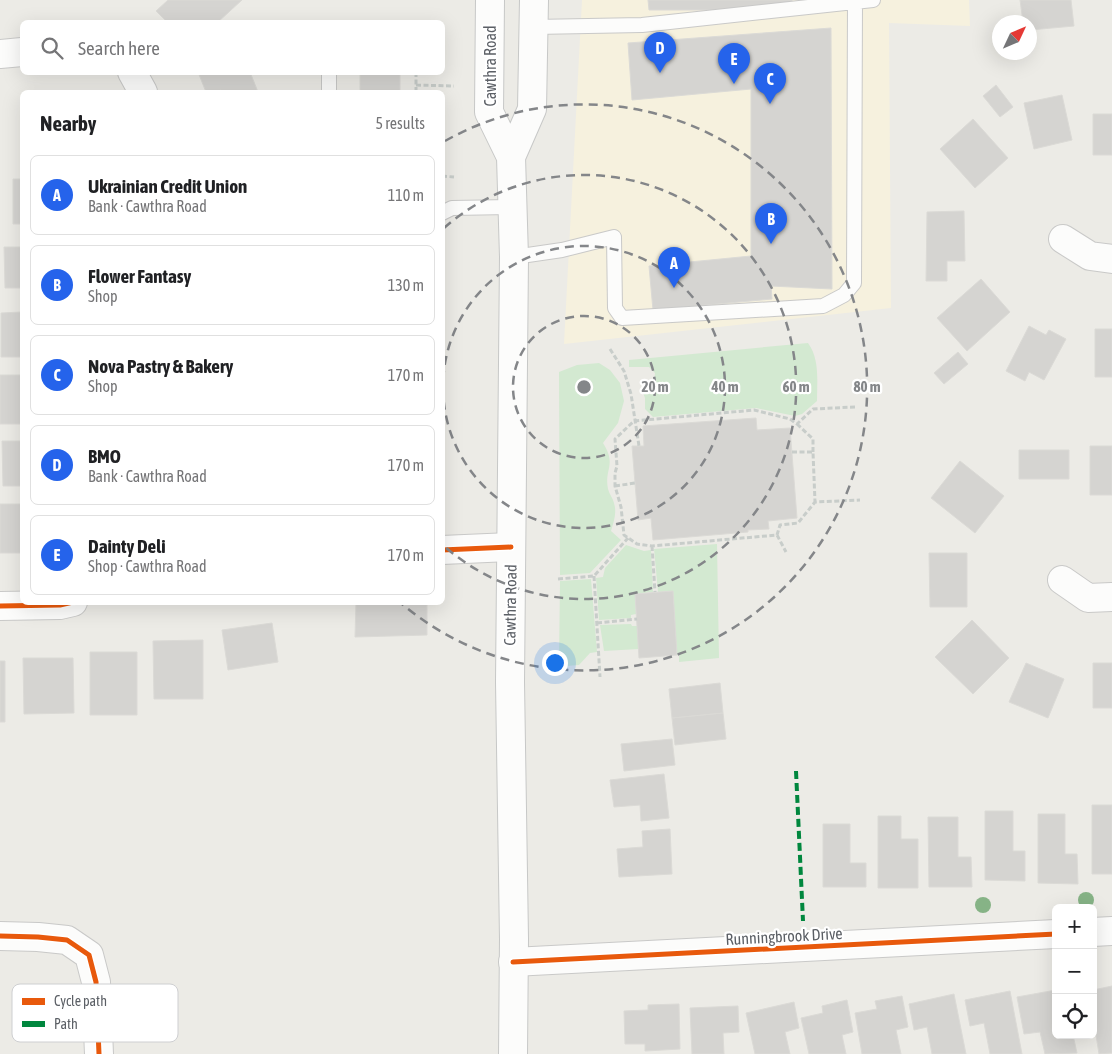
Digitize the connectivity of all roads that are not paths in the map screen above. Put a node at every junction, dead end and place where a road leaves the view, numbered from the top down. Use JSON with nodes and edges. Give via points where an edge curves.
{"nodes":[{"id":1,"x":490,"y":0,"type":"edge"},
{"id":2,"x":873,"y":0,"type":"edge"},
{"id":3,"x":855,"y":1,"type":"junction"},
{"id":4,"x":534,"y":13,"type":"edge"},
{"id":5,"x":20,"y":52,"type":"edge"},
{"id":6,"x":0,"y":54,"type":"edge"},
{"id":7,"x":134,"y":75,"type":"edge"},
{"id":8,"x":329,"y":75,"type":"edge"},
{"id":9,"x":142,"y":90,"type":"edge"},
{"id":10,"x":329,"y":90,"type":"edge"},
{"id":11,"x":511,"y":157,"type":"junction"},
{"id":12,"x":512,"y":207,"type":"junction"},
{"id":13,"x":445,"y":212,"type":"edge"},
{"id":14,"x":1063,"y":240,"type":"dead end"},
{"id":15,"x":514,"y":257,"type":"junction"},
{"id":16,"x":1112,"y":259,"type":"edge"},
{"id":17,"x":511,"y":547,"type":"junction"},
{"id":18,"x":445,"y":550,"type":"edge"},
{"id":19,"x":1062,"y":580,"type":"dead end"},
{"id":20,"x":1112,"y":597,"type":"edge"},
{"id":21,"x":60,"y":605,"type":"edge"},
{"id":22,"x":0,"y":606,"type":"edge"},
{"id":23,"x":1112,"y":931,"type":"edge"},
{"id":24,"x":1097,"y":932,"type":"edge"},
{"id":25,"x":1052,"y":934,"type":"edge"},
{"id":26,"x":0,"y":936,"type":"edge"},
{"id":27,"x":514,"y":962,"type":"junction"},
{"id":28,"x":96,"y":984,"type":"edge"},
{"id":29,"x":513,"y":1054,"type":"edge"}],
"edges":[{"from":1,"to":11,"type":"main road","name":"Cawthra Road","via":[[488,112]]},
{"from":2,"to":3,"type":"lane"},
{"from":3,"to":4,"type":"lane","via":[[642,25]]},
{"from":3,"to":15,"type":"lane","via":[[854,283],[844,295],[823,306],[622,318],[616,308],[614,237],[562,250]]},
{"from":4,"to":11,"type":"main road","name":"Cawthra Road","via":[[532,109]]},
{"from":5,"to":6,"type":"main road"},
{"from":7,"to":9,"type":"main road"},
{"from":8,"to":10,"type":"lane"},
{"from":11,"to":12,"type":"main road","name":"Cawthra Road"},
{"from":12,"to":13,"type":"lane","via":[[452,208]]},
{"from":12,"to":15,"type":"main road","name":"Cawthra Road"},
{"from":14,"to":16,"type":"main road","via":[[1090,256]]},
{"from":15,"to":17,"type":"main road","name":"Cawthra Road"},
{"from":17,"to":18,"type":"main road"},
{"from":17,"to":27,"type":"main road","name":"Cawthra Road"},
{"from":19,"to":20,"type":"main road","via":[[1088,598]]},
{"from":21,"to":22,"type":"main road"},
{"from":23,"to":24,"type":"main road"},
{"from":25,"to":27,"type":"main road","name":"Runningbrook Drive"},
{"from":26,"to":28,"type":"main road","via":[[66,940],[89,955]]},
{"from":27,"to":29,"type":"main road","name":"Cawthra Road"}]}
